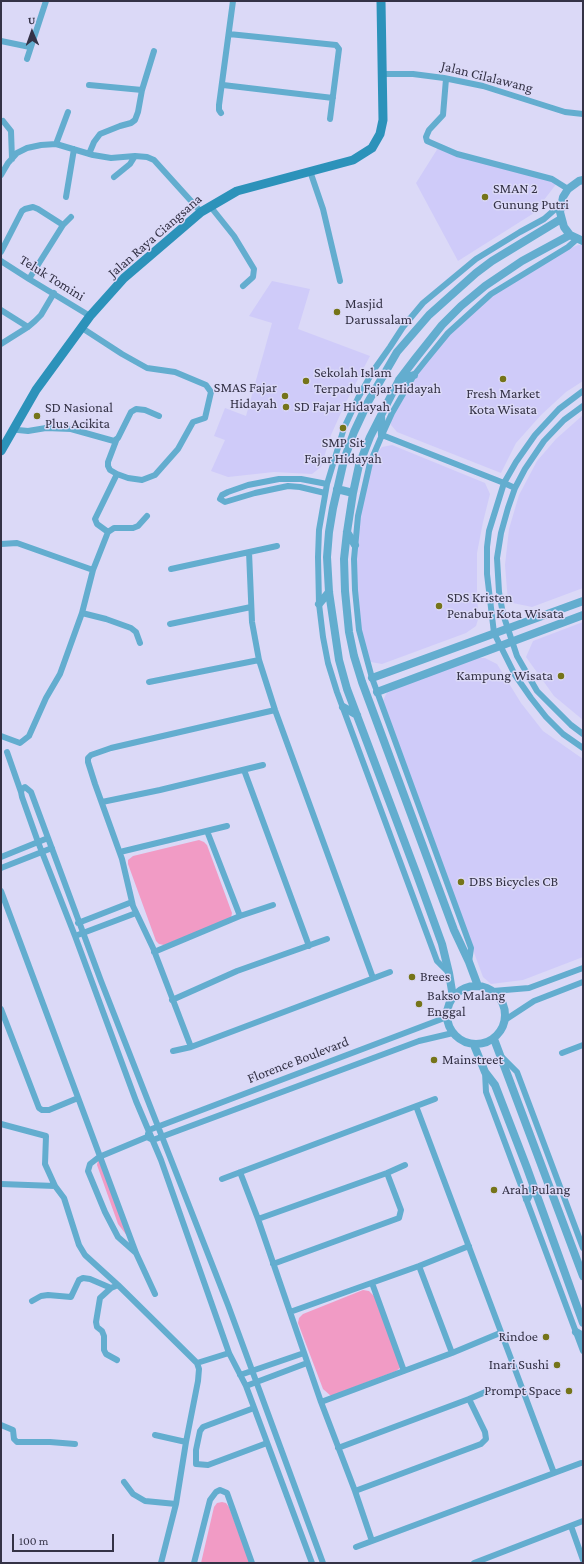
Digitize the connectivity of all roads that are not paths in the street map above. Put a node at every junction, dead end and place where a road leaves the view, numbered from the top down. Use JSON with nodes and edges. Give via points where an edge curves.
{"nodes":[{"id":1,"x":46,"y":1,"type":"edge"},
{"id":2,"x":233,"y":1,"type":"edge"},
{"id":3,"x":381,"y":1,"type":"edge"},
{"id":4,"x":229,"y":34,"type":"junction"},
{"id":5,"x":1,"y":40,"type":"edge"},
{"id":6,"x":30,"y":47,"type":"junction"},
{"id":7,"x":154,"y":51,"type":"dead end"},
{"id":8,"x":27,"y":59,"type":"dead end"},
{"id":9,"x":383,"y":74,"type":"junction"},
{"id":10,"x":446,"y":79,"type":"junction"},
{"id":11,"x":89,"y":85,"type":"dead end"},
{"id":12,"x":223,"y":85,"type":"junction"},
{"id":13,"x":142,"y":90,"type":"junction"},
{"id":14,"x":333,"y":98,"type":"junction"},
{"id":15,"x":68,"y":112,"type":"dead end"},
{"id":16,"x":221,"y":113,"type":"dead end"},
{"id":17,"x":583,"y":114,"type":"edge"},
{"id":18,"x":330,"y":119,"type":"dead end"},
{"id":19,"x":3,"y":121,"type":"dead end"},
{"id":20,"x":56,"y":144,"type":"junction"},
{"id":21,"x":74,"y":149,"type":"junction"},
{"id":22,"x":89,"y":154,"type":"junction"},
{"id":23,"x":135,"y":156,"type":"junction"},
{"id":24,"x":12,"y":159,"type":"junction"},
{"id":25,"x":310,"y":171,"type":"junction"},
{"id":26,"x":1,"y":175,"type":"edge"},
{"id":27,"x":114,"y":177,"type":"dead end"},
{"id":28,"x":583,"y":180,"type":"edge"},
{"id":29,"x":568,"y":189,"type":"junction"},
{"id":30,"x":66,"y":197,"type":"dead end"},
{"id":31,"x":560,"y":205,"type":"junction"},
{"id":32,"x":210,"y":206,"type":"junction"},
{"id":33,"x":201,"y":212,"type":"junction"},
{"id":34,"x":71,"y":217,"type":"dead end"},
{"id":35,"x":561,"y":219,"type":"junction"},
{"id":36,"x":63,"y":225,"type":"junction"},
{"id":37,"x":577,"y":238,"type":"edge"},
{"id":38,"x":1,"y":252,"type":"edge"},
{"id":39,"x":1,"y":261,"type":"edge"},
{"id":40,"x":29,"y":279,"type":"junction"},
{"id":41,"x":340,"y":281,"type":"dead end"},
{"id":42,"x":242,"y":286,"type":"dead end"},
{"id":43,"x":54,"y":293,"type":"junction"},
{"id":44,"x":1,"y":310,"type":"edge"},
{"id":45,"x":90,"y":316,"type":"junction"},
{"id":46,"x":28,"y":327,"type":"junction"},
{"id":47,"x":82,"y":328,"type":"junction"},
{"id":48,"x":1,"y":344,"type":"edge"},
{"id":49,"x":414,"y":375,"type":"junction"},
{"id":50,"x":399,"y":380,"type":"junction"},
{"id":51,"x":583,"y":391,"type":"edge"},
{"id":52,"x":583,"y":406,"type":"edge"},
{"id":53,"x":381,"y":413,"type":"junction"},
{"id":54,"x":159,"y":416,"type":"dead end"},
{"id":55,"x":14,"y":427,"type":"junction"},
{"id":56,"x":344,"y":428,"type":"junction"},
{"id":57,"x":354,"y":432,"type":"junction"},
{"id":58,"x":382,"y":435,"type":"junction"},
{"id":59,"x":116,"y":441,"type":"junction"},
{"id":60,"x":1,"y":451,"type":"edge"},
{"id":61,"x":118,"y":474,"type":"junction"},
{"id":62,"x":504,"y":483,"type":"junction"},
{"id":63,"x":327,"y":484,"type":"junction"},
{"id":64,"x":515,"y":488,"type":"junction"},
{"id":65,"x":337,"y":489,"type":"junction"},
{"id":66,"x":325,"y":493,"type":"junction"},
{"id":67,"x":352,"y":493,"type":"junction"},
{"id":68,"x":147,"y":516,"type":"dead end"},
{"id":69,"x":108,"y":532,"type":"junction"},
{"id":70,"x":347,"y":532,"type":"junction"},
{"id":71,"x":1,"y":544,"type":"edge"},
{"id":72,"x":356,"y":545,"type":"junction"},
{"id":73,"x":277,"y":546,"type":"dead end"},
{"id":74,"x":249,"y":552,"type":"junction"},
{"id":75,"x":171,"y":569,"type":"dead end"},
{"id":76,"x":93,"y":570,"type":"junction"},
{"id":77,"x":329,"y":592,"type":"junction"},
{"id":78,"x":583,"y":601,"type":"edge"},
{"id":79,"x":319,"y":604,"type":"junction"},
{"id":80,"x":251,"y":607,"type":"junction"},
{"id":81,"x":82,"y":613,"type":"junction"},
{"id":82,"x":583,"y":615,"type":"edge"},
{"id":83,"x":170,"y":624,"type":"dead end"},
{"id":84,"x":507,"y":629,"type":"junction"},
{"id":85,"x":494,"y":634,"type":"junction"},
{"id":86,"x":511,"y":641,"type":"junction"},
{"id":87,"x":140,"y":643,"type":"dead end"},
{"id":88,"x":499,"y":646,"type":"junction"},
{"id":89,"x":259,"y":660,"type":"junction"},
{"id":90,"x":372,"y":678,"type":"junction"},
{"id":91,"x":149,"y":682,"type":"dead end"},
{"id":92,"x":377,"y":692,"type":"junction"},
{"id":93,"x":343,"y":707,"type":"junction"},
{"id":94,"x":275,"y":710,"type":"junction"},
{"id":95,"x":357,"y":715,"type":"junction"},
{"id":96,"x":583,"y":734,"type":"edge"},
{"id":97,"x":1,"y":736,"type":"edge"},
{"id":98,"x":583,"y":748,"type":"edge"},
{"id":99,"x":8,"y":752,"type":"dead end"},
{"id":100,"x":262,"y":765,"type":"dead end"},
{"id":101,"x":244,"y":770,"type":"junction"},
{"id":102,"x":21,"y":792,"type":"junction"},
{"id":103,"x":102,"y":802,"type":"junction"},
{"id":104,"x":227,"y":826,"type":"dead end"},
{"id":105,"x":208,"y":831,"type":"junction"},
{"id":106,"x":48,"y":838,"type":"junction"},
{"id":107,"x":38,"y":842,"type":"junction"},
{"id":108,"x":52,"y":848,"type":"junction"},
{"id":109,"x":42,"y":851,"type":"junction"},
{"id":110,"x":120,"y":852,"type":"junction"},
{"id":111,"x":1,"y":857,"type":"edge"},
{"id":112,"x":1,"y":868,"type":"edge"},
{"id":113,"x":1,"y":892,"type":"edge"},
{"id":114,"x":132,"y":902,"type":"junction"},
{"id":115,"x":273,"y":905,"type":"dead end"},
{"id":116,"x":136,"y":913,"type":"junction"},
{"id":117,"x":240,"y":916,"type":"junction"},
{"id":118,"x":80,"y":922,"type":"junction"},
{"id":119,"x":71,"y":926,"type":"junction"},
{"id":120,"x":84,"y":932,"type":"junction"},
{"id":121,"x":75,"y":936,"type":"junction"},
{"id":122,"x":326,"y":939,"type":"dead end"},
{"id":123,"x":309,"y":946,"type":"junction"},
{"id":124,"x":154,"y":952,"type":"junction"},
{"id":125,"x":469,"y":962,"type":"junction"},
{"id":126,"x":583,"y":968,"type":"edge"},
{"id":127,"x":390,"y":972,"type":"dead end"},
{"id":128,"x":449,"y":973,"type":"junction"},
{"id":129,"x":373,"y":978,"type":"junction"},
{"id":130,"x":583,"y":982,"type":"edge"},
{"id":131,"x":478,"y":986,"type":"junction"},
{"id":132,"x":493,"y":991,"type":"junction"},
{"id":133,"x":453,"y":997,"type":"junction"},
{"id":134,"x":172,"y":1000,"type":"junction"},
{"id":135,"x":1,"y":1009,"type":"edge"},
{"id":136,"x":447,"y":1017,"type":"junction"},
{"id":137,"x":505,"y":1020,"type":"junction"},
{"id":138,"x":453,"y":1033,"type":"junction"},
{"id":139,"x":494,"y":1039,"type":"junction"},
{"id":140,"x":474,"y":1045,"type":"junction"},
{"id":141,"x":583,"y":1045,"type":"edge"},
{"id":142,"x":192,"y":1047,"type":"junction"},
{"id":143,"x":173,"y":1051,"type":"dead end"},
{"id":144,"x":562,"y":1053,"type":"dead end"},
{"id":145,"x":500,"y":1054,"type":"junction"},
{"id":146,"x":485,"y":1072,"type":"junction"},
{"id":147,"x":78,"y":1098,"type":"junction"},
{"id":148,"x":435,"y":1099,"type":"dead end"},
{"id":149,"x":416,"y":1106,"type":"junction"},
{"id":150,"x":1,"y":1124,"type":"edge"},
{"id":151,"x":158,"y":1127,"type":"junction"},
{"id":152,"x":149,"y":1130,"type":"junction"},
{"id":153,"x":161,"y":1137,"type":"junction"},
{"id":154,"x":150,"y":1138,"type":"junction"},
{"id":155,"x":99,"y":1156,"type":"junction"},
{"id":156,"x":405,"y":1165,"type":"dead end"},
{"id":157,"x":240,"y":1172,"type":"junction"},
{"id":158,"x":387,"y":1173,"type":"junction"},
{"id":159,"x":222,"y":1179,"type":"dead end"},
{"id":160,"x":1,"y":1184,"type":"edge"},
{"id":161,"x":55,"y":1186,"type":"junction"},
{"id":162,"x":533,"y":1187,"type":"junction"},
{"id":163,"x":527,"y":1199,"type":"junction"},
{"id":164,"x":258,"y":1219,"type":"junction"},
{"id":165,"x":469,"y":1246,"type":"junction"},
{"id":166,"x":583,"y":1248,"type":"edge"},
{"id":167,"x":136,"y":1253,"type":"junction"},
{"id":168,"x":273,"y":1264,"type":"junction"},
{"id":169,"x":420,"y":1266,"type":"junction"},
{"id":170,"x":583,"y":1276,"type":"edge"},
{"id":171,"x":372,"y":1283,"type":"junction"},
{"id":172,"x":118,"y":1285,"type":"junction"},
{"id":173,"x":111,"y":1288,"type":"junction"},
{"id":174,"x":155,"y":1294,"type":"dead end"},
{"id":175,"x":32,"y":1301,"type":"dead end"},
{"id":176,"x":290,"y":1312,"type":"junction"},
{"id":177,"x":583,"y":1323,"type":"edge"},
{"id":178,"x":500,"y":1333,"type":"junction"},
{"id":179,"x":579,"y":1334,"type":"edge"},
{"id":180,"x":583,"y":1351,"type":"edge"},
{"id":181,"x":304,"y":1352,"type":"junction"},
{"id":182,"x":229,"y":1353,"type":"junction"},
{"id":183,"x":452,"y":1353,"type":"junction"},
{"id":184,"x":117,"y":1360,"type":"dead end"},
{"id":185,"x":197,"y":1363,"type":"junction"},
{"id":186,"x":307,"y":1363,"type":"junction"},
{"id":187,"x":252,"y":1370,"type":"junction"},
{"id":188,"x":404,"y":1371,"type":"junction"},
{"id":189,"x":240,"y":1375,"type":"junction"},
{"id":190,"x":256,"y":1382,"type":"junction"},
{"id":191,"x":246,"y":1386,"type":"junction"},
{"id":192,"x":490,"y":1390,"type":"dead end"},
{"id":193,"x":469,"y":1399,"type":"junction"},
{"id":194,"x":321,"y":1402,"type":"junction"},
{"id":195,"x":254,"y":1408,"type":"junction"},
{"id":196,"x":1,"y":1425,"type":"edge"},
{"id":197,"x":154,"y":1434,"type":"dead end"},
{"id":198,"x":186,"y":1442,"type":"junction"},
{"id":199,"x":267,"y":1443,"type":"junction"},
{"id":200,"x":75,"y":1444,"type":"dead end"},
{"id":201,"x":338,"y":1448,"type":"junction"},
{"id":202,"x":581,"y":1463,"type":"dead end"},
{"id":203,"x":554,"y":1473,"type":"junction"},
{"id":204,"x":124,"y":1482,"type":"dead end"},
{"id":205,"x":355,"y":1491,"type":"junction"},
{"id":206,"x":176,"y":1504,"type":"junction"},
{"id":207,"x":583,"y":1521,"type":"edge"},
{"id":208,"x":571,"y":1526,"type":"junction"},
{"id":209,"x":372,"y":1540,"type":"junction"},
{"id":210,"x":356,"y":1547,"type":"dead end"},
{"id":211,"x":583,"y":1560,"type":"edge"},
{"id":212,"x":161,"y":1563,"type":"edge"},
{"id":213,"x":194,"y":1563,"type":"edge"},
{"id":214,"x":252,"y":1563,"type":"edge"},
{"id":215,"x":312,"y":1563,"type":"edge"},
{"id":216,"x":323,"y":1563,"type":"edge"},
{"id":217,"x":474,"y":1563,"type":"edge"}],
"edges":[{"from":1,"to":6,"type":"street"},
{"from":2,"to":4,"type":"street"},
{"from":3,"to":9,"type":"main road","name":"Jalan Raya Ciangsana"},
{"from":4,"to":12,"type":"street"},
{"from":4,"to":14,"type":"street","via":[[332,44],[338,47]]},
{"from":5,"to":6,"type":"street"},
{"from":6,"to":8,"type":"street"},
{"from":7,"to":13,"type":"street"},
{"from":9,"to":10,"type":"street","name":"Jalan Cilalawang","via":[[413,74]]},
{"from":9,"to":25,"type":"main road","name":"Jalan Raya Ciangsana","via":[[383,120],[380,134],[372,148],[353,160]]},
{"from":10,"to":17,"type":"street","name":"Jalan Cilalawang","via":[[483,86],[565,112]]},
{"from":10,"to":29,"type":"street","via":[[443,115],[429,130],[427,141],[457,154],[552,179]]},
{"from":11,"to":13,"type":"street"},
{"from":12,"to":14,"type":"street"},
{"from":12,"to":16,"type":"street","via":[[219,110]]},
{"from":13,"to":22,"type":"street","via":[[134,120],[100,134]]},
{"from":14,"to":18,"type":"street"},
{"from":15,"to":20,"type":"street"},
{"from":19,"to":24,"type":"street","via":[[11,131]]},
{"from":20,"to":21,"type":"street"},
{"from":20,"to":24,"type":"street","via":[[27,148]]},
{"from":21,"to":22,"type":"street"},
{"from":21,"to":30,"type":"street"},
{"from":22,"to":23,"type":"street","via":[[111,158]]},
{"from":23,"to":27,"type":"street","via":[[130,164]]},
{"from":23,"to":33,"type":"street","via":[[154,160]]},
{"from":24,"to":26,"type":"street"},
{"from":25,"to":32,"type":"main road","name":"Jalan Raya Ciangsana","via":[[237,191]]},
{"from":25,"to":41,"type":"street","via":[[323,210]]},
{"from":28,"to":29,"type":"street"},
{"from":29,"to":31,"type":"street"},
{"from":31,"to":35,"type":"street"},
{"from":31,"to":56,"type":"street","via":[[544,219],[476,259],[423,303],[373,371]]},
{"from":32,"to":33,"type":"main road","name":"Jalan Raya Ciangsana"},
{"from":32,"to":42,"type":"street","via":[[234,236],[254,268],[252,277]]},
{"from":33,"to":45,"type":"main road","name":"Jalan Raya Ciangsana","via":[[124,278]]},
{"from":34,"to":36,"type":"street"},
{"from":35,"to":37,"type":"street","via":[[564,227]]},
{"from":35,"to":57,"type":"street","via":[[492,261],[449,295],[429,315],[397,352]]},
{"from":36,"to":38,"type":"street","via":[[38,209],[25,209]]},
{"from":36,"to":40,"type":"street"},
{"from":37,"to":49,"type":"street","via":[[568,247],[491,294],[448,333]]},
{"from":37,"to":50,"type":"street","via":[[550,245],[500,275],[461,306],[442,325]]},
{"from":39,"to":40,"type":"street","name":"Teluk Tomini"},
{"from":40,"to":43,"type":"street","name":"Teluk Tomini"},
{"from":43,"to":45,"type":"street","name":"Teluk Tomini"},
{"from":43,"to":46,"type":"street","via":[[41,315]]},
{"from":44,"to":46,"type":"street"},
{"from":45,"to":47,"type":"main road","name":"Jalan Raya Ciangsana"},
{"from":46,"to":48,"type":"street"},
{"from":47,"to":55,"type":"main road","name":"Jalan Raya Ciangsana","via":[[36,390]]},
{"from":47,"to":61,"type":"street","via":[[147,368],[175,372],[206,385],[211,392],[206,418],[193,422],[178,449],[155,475],[142,480]]},
{"from":49,"to":50,"type":"street"},
{"from":49,"to":58,"type":"street"},
{"from":50,"to":53,"type":"street"},
{"from":51,"to":62,"type":"street","via":[[559,409],[535,435]]},
{"from":52,"to":64,"type":"street","via":[[564,420],[544,441]]},
{"from":53,"to":58,"type":"street"},
{"from":53,"to":67,"type":"street","via":[[359,465]]},
{"from":54,"to":59,"type":"street","via":[[136,408],[131,412]]},
{"from":55,"to":59,"type":"street","via":[[18,430],[71,429]]},
{"from":55,"to":60,"type":"main road","name":"Jalan Raya Ciangsana"},
{"from":56,"to":57,"type":"street"},
{"from":56,"to":63,"type":"street"},
{"from":57,"to":65,"type":"street"},
{"from":58,"to":62,"type":"street"},
{"from":58,"to":72,"type":"street","via":[[370,464],[364,488],[358,516]]},
{"from":59,"to":61,"type":"street","via":[[108,466]]},
{"from":61,"to":69,"type":"street","via":[[96,519],[97,524]]},
{"from":62,"to":64,"type":"street"},
{"from":62,"to":85,"type":"street","via":[[489,531],[487,547],[487,574]]},
{"from":63,"to":66,"type":"street"},
{"from":63,"to":66,"type":"street","via":[[300,479],[280,479],[234,489],[224,493],[220,499],[225,502],[288,486]]},
{"from":64,"to":84,"type":"street","via":[[501,532],[497,558],[499,592]]},
{"from":65,"to":67,"type":"street"},
{"from":65,"to":77,"type":"street","via":[[329,532]]},
{"from":66,"to":79,"type":"street","via":[[319,530]]},
{"from":67,"to":70,"type":"street"},
{"from":68,"to":69,"type":"street","via":[[138,526],[114,528]]},
{"from":69,"to":76,"type":"street"},
{"from":70,"to":72,"type":"street"},
{"from":70,"to":125,"type":"street","via":[[344,559],[345,591],[354,656],[454,930]]},
{"from":71,"to":76,"type":"street","via":[[17,543]]},
{"from":72,"to":90,"type":"street","via":[[357,615]]},
{"from":73,"to":74,"type":"street"},
{"from":74,"to":75,"type":"street"},
{"from":74,"to":80,"type":"street"},
{"from":76,"to":81,"type":"street"},
{"from":77,"to":79,"type":"street"},
{"from":77,"to":95,"type":"street","via":[[339,660]]},
{"from":78,"to":84,"type":"street"},
{"from":79,"to":93,"type":"street","via":[[328,663]]},
{"from":80,"to":83,"type":"street"},
{"from":80,"to":89,"type":"street"},
{"from":81,"to":87,"type":"street","via":[[106,618],[131,628],[136,632]]},
{"from":81,"to":97,"type":"street","via":[[60,674],[29,736],[20,743]]},
{"from":82,"to":86,"type":"street"},
{"from":84,"to":85,"type":"street"},
{"from":84,"to":86,"type":"street"},
{"from":85,"to":88,"type":"street"},
{"from":85,"to":90,"type":"street"},
{"from":86,"to":88,"type":"street"},
{"from":86,"to":96,"type":"street","via":[[537,691]]},
{"from":88,"to":92,"type":"street"},
{"from":88,"to":98,"type":"street","via":[[531,698],[563,734]]},
{"from":89,"to":91,"type":"street"},
{"from":89,"to":94,"type":"street"},
{"from":90,"to":92,"type":"street"},
{"from":92,"to":125,"type":"street","via":[[471,948]]},
{"from":93,"to":95,"type":"street"},
{"from":93,"to":128,"type":"street","via":[[437,961]]},
{"from":94,"to":103,"type":"street","via":[[111,748],[91,755],[88,762]]},
{"from":94,"to":129,"type":"street"},
{"from":95,"to":128,"type":"street","via":[[418,875],[442,944]]},
{"from":99,"to":102,"type":"street"},
{"from":100,"to":101,"type":"street"},
{"from":101,"to":103,"type":"street"},
{"from":101,"to":123,"type":"street"},
{"from":102,"to":106,"type":"street","via":[[25,787],[32,792]]},
{"from":102,"to":107,"type":"street"},
{"from":103,"to":110,"type":"street"},
{"from":104,"to":105,"type":"street"},
{"from":105,"to":110,"type":"street"},
{"from":105,"to":117,"type":"street"},
{"from":106,"to":107,"type":"street"},
{"from":106,"to":108,"type":"street"},
{"from":107,"to":109,"type":"street"},
{"from":107,"to":111,"type":"street"},
{"from":108,"to":109,"type":"street"},
{"from":108,"to":118,"type":"street"},
{"from":109,"to":112,"type":"street"},
{"from":109,"to":119,"type":"street"},
{"from":110,"to":114,"type":"street"},
{"from":113,"to":147,"type":"street"},
{"from":114,"to":116,"type":"street"},
{"from":114,"to":118,"type":"street"},
{"from":115,"to":117,"type":"street"},
{"from":116,"to":120,"type":"street"},
{"from":116,"to":124,"type":"street"},
{"from":117,"to":124,"type":"street"},
{"from":118,"to":119,"type":"street"},
{"from":118,"to":120,"type":"street"},
{"from":119,"to":121,"type":"street"},
{"from":120,"to":121,"type":"street"},
{"from":120,"to":151,"type":"street"},
{"from":121,"to":152,"type":"street"},
{"from":122,"to":123,"type":"street"},
{"from":123,"to":134,"type":"street","via":[[238,971]]},
{"from":124,"to":134,"type":"street"},
{"from":125,"to":131,"type":"street"},
{"from":126,"to":132,"type":"street","via":[[529,988]]},
{"from":127,"to":129,"type":"street"},
{"from":128,"to":133,"type":"street"},
{"from":129,"to":142,"type":"street"},
{"from":130,"to":137,"type":"street","via":[[534,1001]]},
{"from":131,"to":132,"type":"street"},
{"from":131,"to":133,"type":"street","via":[[468,987]]},
{"from":132,"to":137,"type":"street","via":[[500,997],[506,1011]]},
{"from":133,"to":136,"type":"street"},
{"from":134,"to":142,"type":"street"},
{"from":135,"to":147,"type":"street","via":[[39,1108],[49,1110]]},
{"from":136,"to":138,"type":"street"},
{"from":136,"to":151,"type":"street","name":"Florence Boulevard"},
{"from":137,"to":139,"type":"street","via":[[503,1028]]},
{"from":138,"to":140,"type":"street"},
{"from":138,"to":153,"type":"street","name":"Florence Boulevard","via":[[419,1041]]},
{"from":139,"to":140,"type":"street"},
{"from":139,"to":145,"type":"street"},
{"from":140,"to":146,"type":"street"},
{"from":141,"to":144,"type":"street"},
{"from":142,"to":143,"type":"street"},
{"from":145,"to":166,"type":"street","via":[[517,1072]]},
{"from":145,"to":170,"type":"street"},
{"from":146,"to":162,"type":"street","via":[[495,1085]]},
{"from":146,"to":163,"type":"street","via":[[486,1092]]},
{"from":147,"to":155,"type":"street"},
{"from":148,"to":149,"type":"street"},
{"from":149,"to":157,"type":"street"},
{"from":149,"to":165,"type":"street"},
{"from":150,"to":161,"type":"street","via":[[46,1136],[45,1164]]},
{"from":151,"to":152,"type":"street","name":"Florence Boulevard"},
{"from":151,"to":153,"type":"street"},
{"from":152,"to":154,"type":"street"},
{"from":153,"to":154,"type":"street","name":"Florence Boulevard"},
{"from":153,"to":187,"type":"street"},
{"from":154,"to":155,"type":"street","name":"Florence Boulevard"},
{"from":154,"to":182,"type":"street"},
{"from":155,"to":167,"type":"street"},
{"from":155,"to":167,"type":"street","via":[[90,1164],[88,1171],[118,1237]]},
{"from":156,"to":158,"type":"street"},
{"from":157,"to":159,"type":"street"},
{"from":157,"to":164,"type":"street"},
{"from":158,"to":164,"type":"street"},
{"from":158,"to":168,"type":"street","via":[[401,1210],[399,1218]]},
{"from":160,"to":161,"type":"street"},
{"from":161,"to":172,"type":"street","via":[[64,1198],[79,1245],[85,1255]]},
{"from":162,"to":163,"type":"street"},
{"from":162,"to":177,"type":"street"},
{"from":163,"to":179,"type":"street","via":[[538,1234]]},
{"from":164,"to":168,"type":"street"},
{"from":165,"to":169,"type":"street"},
{"from":165,"to":178,"type":"street"},
{"from":167,"to":174,"type":"street"},
{"from":168,"to":176,"type":"street"},
{"from":169,"to":171,"type":"street"},
{"from":169,"to":183,"type":"street"},
{"from":171,"to":176,"type":"street"},
{"from":171,"to":188,"type":"street"},
{"from":172,"to":173,"type":"street"},
{"from":172,"to":185,"type":"street"},
{"from":173,"to":175,"type":"street","via":[[83,1278],[79,1280],[70,1298],[48,1295]]},
{"from":173,"to":184,"type":"street","via":[[100,1298],[96,1322],[104,1336],[106,1354]]},
{"from":176,"to":181,"type":"street"},
{"from":178,"to":183,"type":"street"},
{"from":178,"to":203,"type":"street"},
{"from":179,"to":180,"type":"street"},
{"from":181,"to":186,"type":"street"},
{"from":181,"to":187,"type":"street"},
{"from":182,"to":185,"type":"street"},
{"from":182,"to":189,"type":"street"},
{"from":183,"to":188,"type":"street"},
{"from":185,"to":198,"type":"street","via":[[198,1381]]},
{"from":186,"to":190,"type":"street"},
{"from":186,"to":194,"type":"street"},
{"from":187,"to":189,"type":"street"},
{"from":187,"to":190,"type":"street"},
{"from":188,"to":194,"type":"street"},
{"from":189,"to":191,"type":"street"},
{"from":190,"to":191,"type":"street"},
{"from":190,"to":216,"type":"street"},
{"from":191,"to":195,"type":"street"},
{"from":192,"to":193,"type":"street"},
{"from":193,"to":201,"type":"street"},
{"from":193,"to":205,"type":"street","via":[[485,1432],[484,1441]]},
{"from":194,"to":201,"type":"street"},
{"from":195,"to":199,"type":"street"},
{"from":195,"to":199,"type":"street","via":[[203,1427],[198,1437],[196,1464],[208,1466]]},
{"from":196,"to":200,"type":"street","via":[[13,1430],[17,1442]]},
{"from":197,"to":198,"type":"street"},
{"from":198,"to":206,"type":"street"},
{"from":199,"to":215,"type":"street"},
{"from":201,"to":205,"type":"street"},
{"from":202,"to":203,"type":"street"},
{"from":203,"to":209,"type":"street"},
{"from":204,"to":206,"type":"street","via":[[133,1494],[145,1501]]},
{"from":205,"to":209,"type":"street"},
{"from":206,"to":212,"type":"street"},
{"from":207,"to":208,"type":"street"},
{"from":208,"to":211,"type":"street"},
{"from":208,"to":217,"type":"street"},
{"from":209,"to":210,"type":"street"},
{"from":213,"to":214,"type":"street","via":[[210,1500],[220,1490],[227,1493]]}]}
